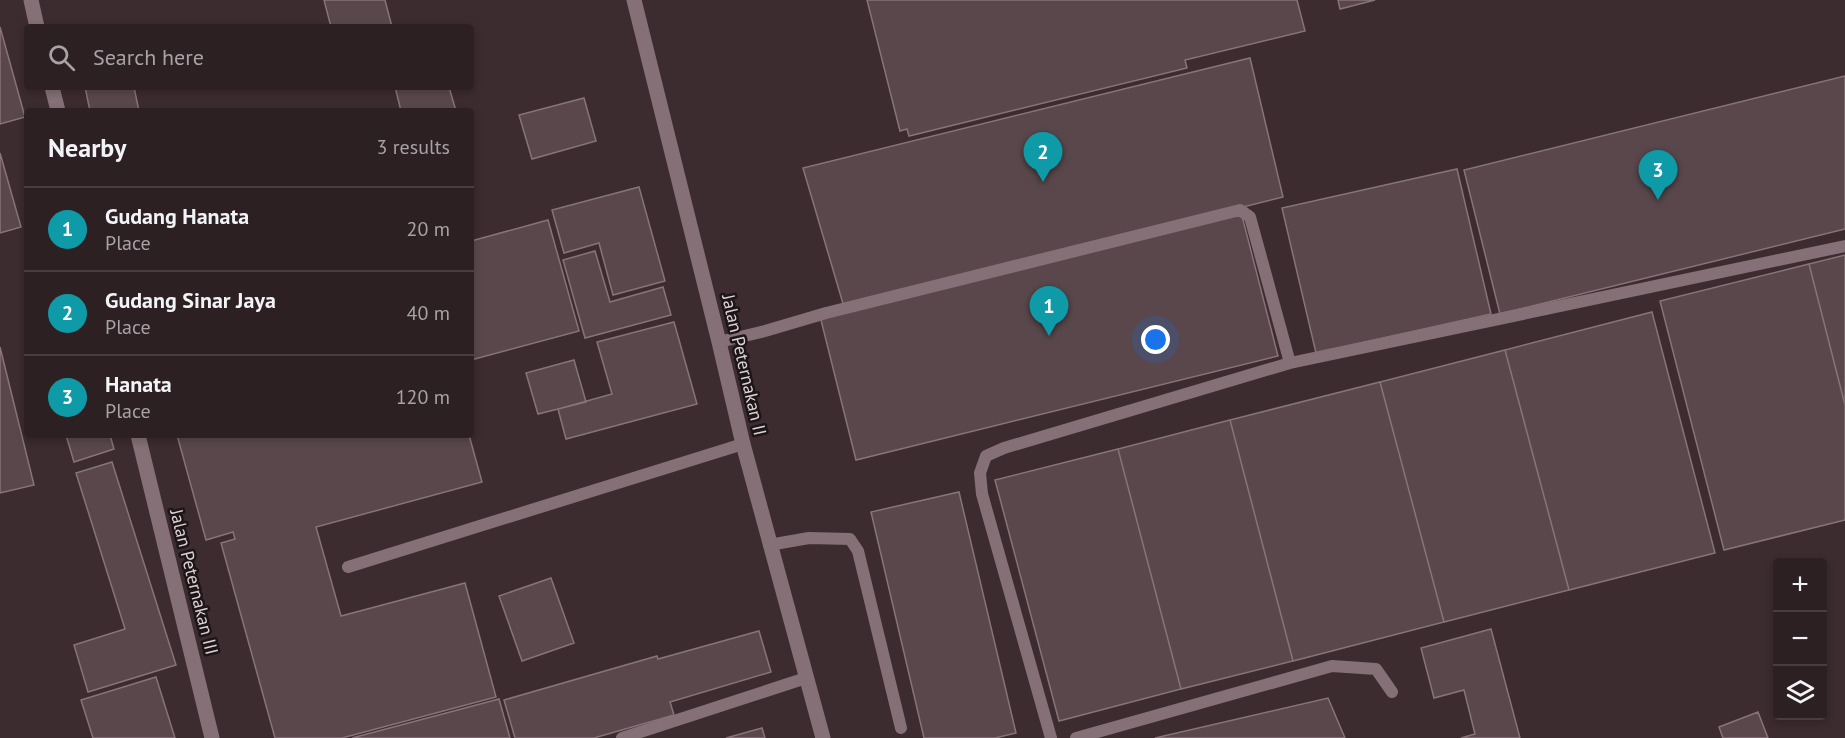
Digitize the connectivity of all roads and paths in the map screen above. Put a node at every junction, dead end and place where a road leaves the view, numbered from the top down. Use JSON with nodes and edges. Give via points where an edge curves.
{"nodes":[{"id":1,"x":31,"y":0,"type":"edge"},
{"id":2,"x":634,"y":0,"type":"edge"},
{"id":3,"x":37,"y":24,"type":"edge"},
{"id":4,"x":53,"y":90,"type":"edge"},
{"id":5,"x":57,"y":108,"type":"edge"},
{"id":6,"x":1845,"y":246,"type":"edge"},
{"id":7,"x":720,"y":342,"type":"junction"},
{"id":8,"x":1290,"y":363,"type":"junction"},
{"id":9,"x":139,"y":438,"type":"edge"},
{"id":10,"x":742,"y":444,"type":"junction"},
{"id":11,"x":769,"y":545,"type":"junction"},
{"id":12,"x":348,"y":567,"type":"dead end"},
{"id":13,"x":806,"y":678,"type":"junction"},
{"id":14,"x":1392,"y":692,"type":"dead end"},
{"id":15,"x":901,"y":728,"type":"dead end"},
{"id":16,"x":212,"y":738,"type":"edge"},
{"id":17,"x":622,"y":738,"type":"edge"},
{"id":18,"x":823,"y":738,"type":"edge"},
{"id":19,"x":1051,"y":738,"type":"edge"},
{"id":20,"x":1076,"y":738,"type":"edge"}],
"edges":[{"from":1,"to":3,"type":"street"},
{"from":2,"to":7,"type":"street","name":"Jalan Peternakan II"},
{"from":4,"to":5,"type":"street"},
{"from":6,"to":8,"type":"lane"},
{"from":7,"to":8,"type":"lane","via":[[1240,210],[1250,217]]},
{"from":7,"to":10,"type":"street","name":"Jalan Peternakan II"},
{"from":8,"to":19,"type":"lane","via":[[986,456],[980,473],[982,494]]},
{"from":9,"to":16,"type":"street","name":"Jalan Peternakan III"},
{"from":10,"to":11,"type":"street","name":"Jalan Peternakan II"},
{"from":10,"to":12,"type":"lane"},
{"from":11,"to":13,"type":"street","name":"Jalan Peternakan II"},
{"from":11,"to":15,"type":"lane","via":[[809,538],[850,539],[858,551]]},
{"from":13,"to":17,"type":"lane"},
{"from":13,"to":18,"type":"street","name":"Jalan Peternakan II"},
{"from":14,"to":20,"type":"lane","via":[[1376,669],[1332,666]]}]}
